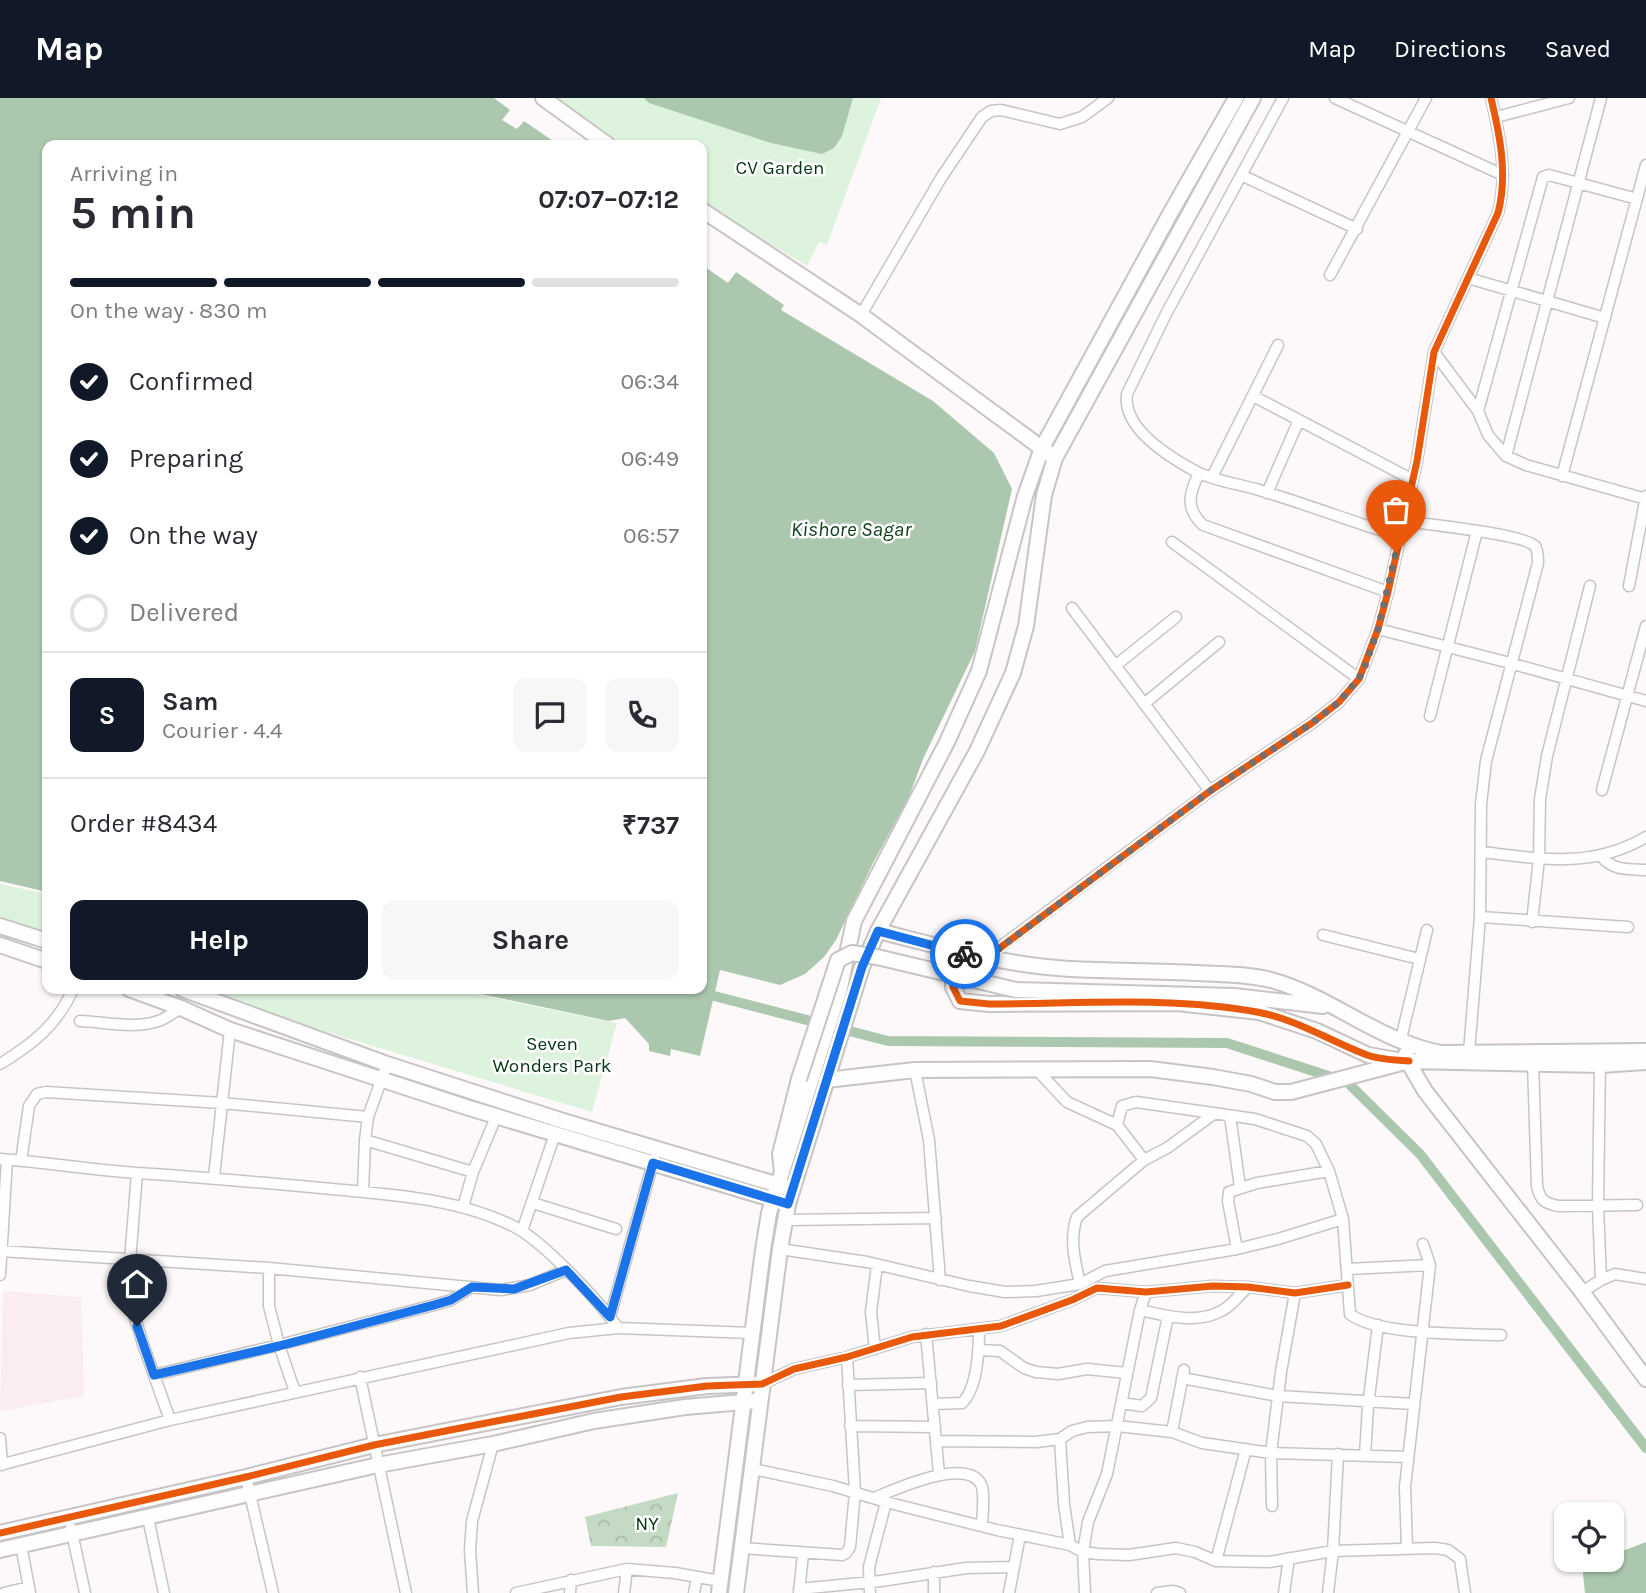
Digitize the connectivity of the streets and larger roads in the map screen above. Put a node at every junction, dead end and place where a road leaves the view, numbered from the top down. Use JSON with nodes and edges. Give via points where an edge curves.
{"nodes":[{"id":1,"x":543,"y":98,"type":"edge"},
{"id":2,"x":1108,"y":98,"type":"edge"},
{"id":3,"x":1236,"y":98,"type":"edge"},
{"id":4,"x":1253,"y":98,"type":"edge"},
{"id":5,"x":1283,"y":98,"type":"edge"},
{"id":6,"x":1335,"y":98,"type":"edge"},
{"id":7,"x":1426,"y":98,"type":"edge"},
{"id":8,"x":1491,"y":98,"type":"edge"},
{"id":9,"x":1569,"y":98,"type":"edge"},
{"id":10,"x":1601,"y":98,"type":"edge"},
{"id":11,"x":1496,"y":117,"type":"junction"},
{"id":12,"x":1408,"y":132,"type":"junction"},
{"id":13,"x":601,"y":140,"type":"edge"},
{"id":14,"x":1646,"y":165,"type":"edge"},
{"id":15,"x":1241,"y":175,"type":"junction"},
{"id":16,"x":1503,"y":175,"type":"junction"},
{"id":17,"x":1577,"y":182,"type":"junction"},
{"id":18,"x":1637,"y":199,"type":"junction"},
{"id":19,"x":707,"y":213,"type":"edge"},
{"id":20,"x":1357,"y":229,"type":"junction"},
{"id":21,"x":1330,"y":275,"type":"dead end"},
{"id":22,"x":1468,"y":278,"type":"junction"},
{"id":23,"x":1512,"y":291,"type":"junction"},
{"id":24,"x":1547,"y":301,"type":"junction"},
{"id":25,"x":861,"y":314,"type":"junction"},
{"id":26,"x":1605,"y":318,"type":"junction"},
{"id":27,"x":1278,"y":345,"type":"dead end"},
{"id":28,"x":1434,"y":352,"type":"junction"},
{"id":29,"x":1253,"y":396,"type":"junction"},
{"id":30,"x":1478,"y":411,"type":"junction"},
{"id":31,"x":1298,"y":420,"type":"junction"},
{"id":32,"x":1042,"y":448,"type":"junction"},
{"id":33,"x":1506,"y":456,"type":"junction"},
{"id":34,"x":1055,"y":458,"type":"junction"},
{"id":35,"x":1199,"y":473,"type":"junction"},
{"id":36,"x":1562,"y":476,"type":"junction"},
{"id":37,"x":1212,"y":477,"type":"junction"},
{"id":38,"x":1413,"y":480,"type":"junction"},
{"id":39,"x":1266,"y":493,"type":"junction"},
{"id":40,"x":1646,"y":498,"type":"edge"},
{"id":41,"x":1403,"y":521,"type":"junction"},
{"id":42,"x":1477,"y":531,"type":"junction"},
{"id":43,"x":1401,"y":537,"type":"junction"},
{"id":44,"x":1172,"y":542,"type":"dead end"},
{"id":45,"x":1590,"y":586,"type":"dead end"},
{"id":46,"x":1629,"y":586,"type":"dead end"},
{"id":47,"x":1388,"y":592,"type":"junction"},
{"id":48,"x":1072,"y":608,"type":"dead end"},
{"id":49,"x":1176,"y":617,"type":"dead end"},
{"id":50,"x":1646,"y":626,"type":"edge"},
{"id":51,"x":1378,"y":629,"type":"junction"},
{"id":52,"x":1219,"y":642,"type":"dead end"},
{"id":53,"x":1448,"y":647,"type":"junction"},
{"id":54,"x":1510,"y":663,"type":"junction"},
{"id":55,"x":1115,"y":666,"type":"junction"},
{"id":56,"x":1359,"y":678,"type":"junction"},
{"id":57,"x":1566,"y":679,"type":"junction"},
{"id":58,"x":1628,"y":696,"type":"junction"},
{"id":59,"x":1646,"y":701,"type":"edge"},
{"id":60,"x":1144,"y":704,"type":"junction"},
{"id":61,"x":1430,"y":716,"type":"dead end"},
{"id":62,"x":1602,"y":790,"type":"dead end"},
{"id":63,"x":1210,"y":791,"type":"junction"},
{"id":64,"x":1646,"y":837,"type":"edge"},
{"id":65,"x":1482,"y":852,"type":"junction"},
{"id":66,"x":1601,"y":856,"type":"junction"},
{"id":67,"x":1539,"y":859,"type":"junction"},
{"id":68,"x":1646,"y":870,"type":"edge"},
{"id":69,"x":1480,"y":917,"type":"junction"},
{"id":70,"x":1532,"y":922,"type":"junction"},
{"id":71,"x":0,"y":926,"type":"edge"},
{"id":72,"x":1628,"y":927,"type":"dead end"},
{"id":73,"x":1427,"y":930,"type":"dead end"},
{"id":74,"x":878,"y":931,"type":"junction"},
{"id":75,"x":1323,"y":935,"type":"dead end"},
{"id":76,"x":42,"y":939,"type":"edge"},
{"id":77,"x":0,"y":945,"type":"edge"},
{"id":78,"x":42,"y":959,"type":"edge"},
{"id":79,"x":985,"y":959,"type":"junction"},
{"id":80,"x":1419,"y":959,"type":"junction"},
{"id":81,"x":846,"y":993,"type":"junction"},
{"id":82,"x":71,"y":994,"type":"edge"},
{"id":83,"x":143,"y":994,"type":"edge"},
{"id":84,"x":196,"y":994,"type":"edge"},
{"id":85,"x":1334,"y":1007,"type":"junction"},
{"id":86,"x":181,"y":1008,"type":"junction"},
{"id":87,"x":80,"y":1021,"type":"dead end"},
{"id":88,"x":230,"y":1030,"type":"junction"},
{"id":89,"x":1401,"y":1040,"type":"junction"},
{"id":90,"x":1646,"y":1051,"type":"edge"},
{"id":91,"x":1469,"y":1052,"type":"junction"},
{"id":92,"x":1600,"y":1059,"type":"junction"},
{"id":93,"x":1409,"y":1061,"type":"junction"},
{"id":94,"x":1646,"y":1062,"type":"edge"},
{"id":95,"x":1533,"y":1063,"type":"junction"},
{"id":96,"x":0,"y":1064,"type":"edge"},
{"id":97,"x":387,"y":1064,"type":"junction"},
{"id":98,"x":915,"y":1070,"type":"junction"},
{"id":99,"x":1037,"y":1070,"type":"junction"},
{"id":100,"x":824,"y":1073,"type":"junction"},
{"id":101,"x":381,"y":1080,"type":"junction"},
{"id":102,"x":222,"y":1103,"type":"junction"},
{"id":103,"x":1215,"y":1113,"type":"junction"},
{"id":104,"x":496,"y":1116,"type":"junction"},
{"id":105,"x":1230,"y":1116,"type":"junction"},
{"id":106,"x":368,"y":1117,"type":"junction"},
{"id":107,"x":1117,"y":1125,"type":"junction"},
{"id":108,"x":555,"y":1134,"type":"junction"},
{"id":109,"x":365,"y":1140,"type":"junction"},
{"id":110,"x":654,"y":1156,"type":"junction"},
{"id":111,"x":4,"y":1160,"type":"edge"},
{"id":112,"x":1144,"y":1160,"type":"junction"},
{"id":113,"x":21,"y":1161,"type":"junction"},
{"id":114,"x":473,"y":1171,"type":"junction"},
{"id":115,"x":1329,"y":1171,"type":"junction"},
{"id":116,"x":137,"y":1173,"type":"junction"},
{"id":117,"x":214,"y":1177,"type":"junction"},
{"id":118,"x":1240,"y":1187,"type":"junction"},
{"id":119,"x":783,"y":1190,"type":"junction"},
{"id":120,"x":363,"y":1192,"type":"junction"},
{"id":121,"x":533,"y":1203,"type":"junction"},
{"id":122,"x":1637,"y":1205,"type":"dead end"},
{"id":123,"x":1598,"y":1206,"type":"junction"},
{"id":124,"x":463,"y":1207,"type":"junction"},
{"id":125,"x":936,"y":1218,"type":"junction"},
{"id":126,"x":1343,"y":1219,"type":"junction"},
{"id":127,"x":785,"y":1220,"type":"junction"},
{"id":128,"x":616,"y":1230,"type":"dead end"},
{"id":129,"x":522,"y":1231,"type":"junction"},
{"id":130,"x":1423,"y":1244,"type":"dead end"},
{"id":131,"x":1237,"y":1249,"type":"junction"},
{"id":132,"x":780,"y":1250,"type":"junction"},
{"id":133,"x":1,"y":1251,"type":"edge"},
{"id":134,"x":130,"y":1258,"type":"junction"},
{"id":135,"x":877,"y":1265,"type":"junction"},
{"id":136,"x":1430,"y":1265,"type":"junction"},
{"id":137,"x":269,"y":1268,"type":"junction"},
{"id":138,"x":1348,"y":1269,"type":"junction"},
{"id":139,"x":566,"y":1270,"type":"junction"},
{"id":140,"x":0,"y":1275,"type":"edge"},
{"id":141,"x":1094,"y":1276,"type":"junction"},
{"id":142,"x":1646,"y":1279,"type":"edge"},
{"id":143,"x":940,"y":1280,"type":"junction"},
{"id":144,"x":1601,"y":1280,"type":"junction"},
{"id":145,"x":1080,"y":1283,"type":"junction"},
{"id":146,"x":1348,"y":1285,"type":"junction"},
{"id":147,"x":472,"y":1287,"type":"junction"},
{"id":148,"x":1248,"y":1287,"type":"junction"},
{"id":149,"x":1097,"y":1288,"type":"junction"},
{"id":150,"x":1146,"y":1292,"type":"junction"},
{"id":151,"x":1582,"y":1292,"type":"junction"},
{"id":152,"x":1295,"y":1293,"type":"junction"},
{"id":153,"x":1140,"y":1310,"type":"junction"},
{"id":154,"x":610,"y":1317,"type":"junction"},
{"id":155,"x":1168,"y":1317,"type":"junction"},
{"id":156,"x":1378,"y":1325,"type":"junction"},
{"id":157,"x":618,"y":1328,"type":"junction"},
{"id":158,"x":979,"y":1330,"type":"junction"},
{"id":159,"x":1422,"y":1331,"type":"junction"},
{"id":160,"x":752,"y":1333,"type":"junction"},
{"id":161,"x":926,"y":1335,"type":"junction"},
{"id":162,"x":1501,"y":1335,"type":"dead end"},
{"id":163,"x":279,"y":1346,"type":"junction"},
{"id":164,"x":875,"y":1349,"type":"junction"},
{"id":165,"x":979,"y":1350,"type":"junction"},
{"id":166,"x":847,"y":1357,"type":"junction"},
{"id":167,"x":1127,"y":1373,"type":"junction"},
{"id":168,"x":154,"y":1375,"type":"junction"},
{"id":169,"x":360,"y":1377,"type":"junction"},
{"id":170,"x":1646,"y":1379,"type":"edge"},
{"id":171,"x":932,"y":1383,"type":"junction"},
{"id":172,"x":762,"y":1384,"type":"junction"},
{"id":173,"x":746,"y":1385,"type":"junction"},
{"id":174,"x":848,"y":1385,"type":"junction"},
{"id":175,"x":295,"y":1392,"type":"junction"},
{"id":176,"x":1279,"y":1396,"type":"junction"},
{"id":177,"x":743,"y":1401,"type":"junction"},
{"id":178,"x":761,"y":1401,"type":"junction"},
{"id":179,"x":1122,"y":1403,"type":"junction"},
{"id":180,"x":1368,"y":1403,"type":"junction"},
{"id":181,"x":933,"y":1404,"type":"junction"},
{"id":182,"x":1414,"y":1404,"type":"junction"},
{"id":183,"x":170,"y":1420,"type":"junction"},
{"id":184,"x":850,"y":1426,"type":"junction"},
{"id":185,"x":1117,"y":1426,"type":"junction"},
{"id":186,"x":935,"y":1427,"type":"junction"},
{"id":187,"x":1172,"y":1433,"type":"junction"},
{"id":188,"x":0,"y":1438,"type":"edge"},
{"id":189,"x":1060,"y":1439,"type":"junction"},
{"id":190,"x":936,"y":1441,"type":"junction"},
{"id":191,"x":494,"y":1444,"type":"junction"},
{"id":192,"x":374,"y":1446,"type":"junction"},
{"id":193,"x":1245,"y":1449,"type":"junction"},
{"id":194,"x":1271,"y":1453,"type":"junction"},
{"id":195,"x":1338,"y":1454,"type":"junction"},
{"id":196,"x":1365,"y":1455,"type":"junction"},
{"id":197,"x":1408,"y":1457,"type":"junction"},
{"id":198,"x":1,"y":1465,"type":"edge"},
{"id":199,"x":377,"y":1465,"type":"junction"},
{"id":200,"x":753,"y":1469,"type":"junction"},
{"id":201,"x":939,"y":1474,"type":"junction"},
{"id":202,"x":246,"y":1477,"type":"junction"},
{"id":203,"x":855,"y":1492,"type":"junction"},
{"id":204,"x":251,"y":1493,"type":"junction"},
{"id":205,"x":874,"y":1498,"type":"junction"},
{"id":206,"x":886,"y":1502,"type":"junction"},
{"id":207,"x":1272,"y":1506,"type":"dead end"},
{"id":208,"x":69,"y":1517,"type":"junction"},
{"id":209,"x":149,"y":1518,"type":"junction"},
{"id":210,"x":982,"y":1527,"type":"junction"},
{"id":211,"x":0,"y":1533,"type":"edge"},
{"id":212,"x":73,"y":1534,"type":"junction"},
{"id":213,"x":1020,"y":1535,"type":"junction"},
{"id":214,"x":21,"y":1545,"type":"junction"},
{"id":215,"x":1070,"y":1545,"type":"junction"},
{"id":216,"x":742,"y":1548,"type":"junction"},
{"id":217,"x":1407,"y":1548,"type":"junction"},
{"id":218,"x":0,"y":1550,"type":"edge"},
{"id":219,"x":1333,"y":1551,"type":"junction"},
{"id":220,"x":1083,"y":1552,"type":"junction"},
{"id":221,"x":803,"y":1553,"type":"junction"},
{"id":222,"x":1289,"y":1558,"type":"junction"},
{"id":223,"x":1216,"y":1561,"type":"junction"},
{"id":224,"x":1013,"y":1567,"type":"junction"},
{"id":225,"x":627,"y":1569,"type":"junction"},
{"id":226,"x":934,"y":1572,"type":"junction"},
{"id":227,"x":697,"y":1577,"type":"junction"},
{"id":228,"x":570,"y":1580,"type":"junction"},
{"id":229,"x":868,"y":1581,"type":"junction"},
{"id":230,"x":720,"y":1587,"type":"edge"},
{"id":231,"x":29,"y":1590,"type":"edge"},
{"id":232,"x":799,"y":1591,"type":"edge"},
{"id":233,"x":4,"y":1593,"type":"edge"},
{"id":234,"x":85,"y":1593,"type":"edge"},
{"id":235,"x":164,"y":1593,"type":"edge"},
{"id":236,"x":273,"y":1593,"type":"edge"},
{"id":237,"x":406,"y":1593,"type":"edge"},
{"id":238,"x":473,"y":1593,"type":"edge"},
{"id":239,"x":516,"y":1593,"type":"edge"},
{"id":240,"x":570,"y":1593,"type":"edge"},
{"id":241,"x":624,"y":1593,"type":"edge"},
{"id":242,"x":694,"y":1593,"type":"edge"},
{"id":243,"x":736,"y":1593,"type":"edge"},
{"id":244,"x":870,"y":1593,"type":"edge"},
{"id":245,"x":934,"y":1593,"type":"edge"},
{"id":246,"x":1009,"y":1593,"type":"edge"},
{"id":247,"x":1085,"y":1593,"type":"edge"},
{"id":248,"x":1157,"y":1593,"type":"edge"},
{"id":249,"x":1180,"y":1593,"type":"edge"},
{"id":250,"x":1284,"y":1593,"type":"edge"},
{"id":251,"x":1328,"y":1593,"type":"edge"},
{"id":252,"x":1465,"y":1593,"type":"edge"}],
"edges":[{"from":1,"to":13,"type":"street"},
{"from":2,"to":25,"type":"street","via":[[1082,117],[1060,124],[1001,110],[982,117]]},
{"from":3,"to":32,"type":"street"},
{"from":4,"to":34,"type":"street"},
{"from":5,"to":15,"type":"street"},
{"from":6,"to":12,"type":"street"},
{"from":7,"to":12,"type":"street"},
{"from":8,"to":11,"type":"street"},
{"from":9,"to":11,"type":"street"},
{"from":10,"to":17,"type":"street"},
{"from":11,"to":16,"type":"street"},
{"from":12,"to":16,"type":"street"},
{"from":12,"to":20,"type":"street"},
{"from":14,"to":18,"type":"street"},
{"from":15,"to":20,"type":"street"},
{"from":15,"to":35,"type":"street","via":[[1166,314],[1125,405],[1135,426]]},
{"from":16,"to":22,"type":"street","via":[[1498,213]]},
{"from":17,"to":18,"type":"street"},
{"from":17,"to":23,"type":"street","via":[[1543,177]]},
{"from":17,"to":24,"type":"street"},
{"from":18,"to":26,"type":"street"},
{"from":19,"to":25,"type":"street"},
{"from":20,"to":21,"type":"street"},
{"from":22,"to":23,"type":"street"},
{"from":22,"to":28,"type":"street"},
{"from":23,"to":24,"type":"street"},
{"from":23,"to":30,"type":"street"},
{"from":24,"to":26,"type":"street"},
{"from":24,"to":33,"type":"street"},
{"from":25,"to":32,"type":"street"},
{"from":26,"to":36,"type":"street"},
{"from":27,"to":29,"type":"street"},
{"from":28,"to":30,"type":"street"},
{"from":28,"to":38,"type":"street"},
{"from":29,"to":31,"type":"street"},
{"from":29,"to":37,"type":"street"},
{"from":30,"to":33,"type":"street","via":[[1488,435]]},
{"from":31,"to":38,"type":"street"},
{"from":31,"to":39,"type":"street"},
{"from":32,"to":34,"type":"street"},
{"from":32,"to":81,"type":"street","via":[[979,671],[854,921]]},
{"from":33,"to":36,"type":"street"},
{"from":34,"to":74,"type":"street","via":[[1044,495],[1026,626],[1013,673],[971,762]]},
{"from":35,"to":37,"type":"street"},
{"from":35,"to":47,"type":"street","via":[[1190,501],[1192,515],[1203,525]]},
{"from":36,"to":40,"type":"street"},
{"from":37,"to":39,"type":"street"},
{"from":38,"to":41,"type":"street"},
{"from":39,"to":43,"type":"street"},
{"from":40,"to":46,"type":"street"},
{"from":41,"to":42,"type":"street"},
{"from":41,"to":43,"type":"street"},
{"from":42,"to":53,"type":"street"},
{"from":42,"to":54,"type":"street","via":[[1526,541],[1537,553]]},
{"from":43,"to":47,"type":"street"},
{"from":44,"to":56,"type":"street"},
{"from":45,"to":57,"type":"street"},
{"from":47,"to":51,"type":"street"},
{"from":48,"to":55,"type":"street"},
{"from":49,"to":55,"type":"street"},
{"from":50,"to":58,"type":"street"},
{"from":51,"to":53,"type":"street"},
{"from":51,"to":56,"type":"street"},
{"from":52,"to":60,"type":"street"},
{"from":53,"to":54,"type":"street"},
{"from":53,"to":61,"type":"street"},
{"from":54,"to":57,"type":"street"},
{"from":54,"to":65,"type":"street","via":[[1486,761]]},
{"from":55,"to":60,"type":"street"},
{"from":56,"to":63,"type":"street","via":[[1339,702],[1312,723]]},
{"from":57,"to":58,"type":"street"},
{"from":57,"to":67,"type":"street","via":[[1540,799]]},
{"from":58,"to":59,"type":"street"},
{"from":58,"to":62,"type":"street"},
{"from":60,"to":63,"type":"street"},
{"from":63,"to":79,"type":"street"},
{"from":64,"to":66,"type":"street"},
{"from":65,"to":67,"type":"street"},
{"from":65,"to":69,"type":"street"},
{"from":66,"to":67,"type":"street"},
{"from":66,"to":68,"type":"street","via":[[1619,869]]},
{"from":67,"to":70,"type":"street"},
{"from":69,"to":70,"type":"street"},
{"from":69,"to":91,"type":"street"},
{"from":70,"to":72,"type":"street"},
{"from":71,"to":76,"type":"street"},
{"from":73,"to":80,"type":"street"},
{"from":74,"to":79,"type":"street"},
{"from":74,"to":81,"type":"street"},
{"from":75,"to":80,"type":"street"},
{"from":77,"to":78,"type":"street"},
{"from":79,"to":85,"type":"street","via":[[1071,969],[1271,980]]},
{"from":79,"to":93,"type":"street","via":[[953,978],[960,1001],[1184,1003],[1259,1012],[1317,1031],[1368,1055]]},
{"from":80,"to":89,"type":"street"},
{"from":81,"to":100,"type":"street"},
{"from":82,"to":96,"type":"street","via":[[57,1019]]},
{"from":83,"to":86,"type":"street"},
{"from":84,"to":97,"type":"street"},
{"from":85,"to":89,"type":"street"},
{"from":85,"to":119,"type":"street","bridge":true,"via":[[1234,996],[1016,990],[852,953],[838,960],[799,1079],[780,1154]]},
{"from":86,"to":87,"type":"street","via":[[153,1023]]},
{"from":86,"to":88,"type":"street"},
{"from":88,"to":101,"type":"street"},
{"from":88,"to":102,"type":"street"},
{"from":89,"to":91,"type":"street","via":[[1441,1053]]},
{"from":89,"to":93,"type":"street"},
{"from":90,"to":92,"type":"street"},
{"from":91,"to":92,"type":"street"},
{"from":92,"to":94,"type":"street"},
{"from":92,"to":95,"type":"street"},
{"from":92,"to":123,"type":"street"},
{"from":93,"to":95,"type":"street"},
{"from":93,"to":99,"type":"street","via":[[1291,1092],[1150,1069]]},
{"from":93,"to":151,"type":"street","via":[[1424,1091]]},
{"from":95,"to":123,"type":"street","via":[[1539,1197],[1558,1206]]},
{"from":97,"to":101,"type":"street"},
{"from":97,"to":110,"type":"street"},
{"from":98,"to":99,"type":"street"},
{"from":98,"to":100,"type":"street"},
{"from":98,"to":125,"type":"street","via":[[929,1140]]},
{"from":99,"to":107,"type":"street","via":[[1067,1102]]},
{"from":100,"to":119,"type":"street"},
{"from":101,"to":104,"type":"street"},
{"from":101,"to":106,"type":"street"},
{"from":102,"to":106,"type":"street"},
{"from":102,"to":113,"type":"street","via":[[37,1094],[29,1106]]},
{"from":102,"to":117,"type":"street"},
{"from":103,"to":105,"type":"street"},
{"from":103,"to":107,"type":"street","via":[[1128,1103],[1122,1106]]},
{"from":103,"to":112,"type":"street"},
{"from":104,"to":108,"type":"street"},
{"from":104,"to":114,"type":"street"},
{"from":105,"to":115,"type":"street","via":[[1307,1136],[1317,1144]]},
{"from":105,"to":118,"type":"street"},
{"from":106,"to":109,"type":"street"},
{"from":107,"to":112,"type":"street"},
{"from":108,"to":110,"type":"street"},
{"from":108,"to":121,"type":"street"},
{"from":109,"to":114,"type":"street"},
{"from":109,"to":120,"type":"street"},
{"from":110,"to":119,"type":"street"},
{"from":110,"to":154,"type":"street"},
{"from":111,"to":113,"type":"street"},
{"from":111,"to":133,"type":"street"},
{"from":112,"to":145,"type":"street","via":[[1077,1217],[1073,1246]]},
{"from":113,"to":116,"type":"street"},
{"from":114,"to":124,"type":"street"},
{"from":115,"to":118,"type":"street"},
{"from":115,"to":126,"type":"street"},
{"from":116,"to":117,"type":"street"},
{"from":116,"to":134,"type":"street"},
{"from":117,"to":120,"type":"street"},
{"from":118,"to":131,"type":"street","via":[[1228,1195]]},
{"from":119,"to":127,"type":"street"},
{"from":119,"to":160,"type":"street","via":[[763,1250]]},
{"from":120,"to":124,"type":"street"},
{"from":121,"to":128,"type":"street"},
{"from":121,"to":129,"type":"street"},
{"from":122,"to":123,"type":"street"},
{"from":123,"to":144,"type":"street"},
{"from":124,"to":129,"type":"street"},
{"from":125,"to":127,"type":"street"},
{"from":125,"to":143,"type":"street"},
{"from":126,"to":131,"type":"street"},
{"from":126,"to":138,"type":"street"},
{"from":127,"to":132,"type":"street"},
{"from":129,"to":139,"type":"street"},
{"from":130,"to":136,"type":"street"},
{"from":131,"to":141,"type":"street"},
{"from":132,"to":135,"type":"street"},
{"from":132,"to":172,"type":"street"},
{"from":133,"to":134,"type":"street"},
{"from":133,"to":140,"type":"street"},
{"from":134,"to":137,"type":"street"},
{"from":134,"to":168,"type":"street","via":[[132,1308]]},
{"from":135,"to":143,"type":"street"},
{"from":135,"to":164,"type":"street","via":[[871,1312]]},
{"from":136,"to":138,"type":"street"},
{"from":136,"to":159,"type":"street"},
{"from":137,"to":147,"type":"street"},
{"from":137,"to":163,"type":"street","via":[[270,1306]]},
{"from":138,"to":146,"type":"street"},
{"from":139,"to":147,"type":"street","via":[[514,1289]]},
{"from":139,"to":154,"type":"street"},
{"from":141,"to":145,"type":"street"},
{"from":141,"to":149,"type":"street"},
{"from":142,"to":144,"type":"street","via":[[1615,1274]]},
{"from":143,"to":145,"type":"street","via":[[1005,1292]]},
{"from":144,"to":151,"type":"street"},
{"from":146,"to":152,"type":"street"},
{"from":146,"to":156,"type":"street","via":[[1350,1314]]},
{"from":147,"to":163,"type":"street","via":[[451,1300]]},
{"from":148,"to":150,"type":"street"},
{"from":148,"to":152,"type":"street"},
{"from":148,"to":155,"type":"street","via":[[1223,1310],[1206,1316]]},
{"from":149,"to":150,"type":"street"},
{"from":149,"to":158,"type":"street","via":[[1021,1319]]},
{"from":150,"to":153,"type":"street"},
{"from":151,"to":170,"type":"street"},
{"from":152,"to":176,"type":"street"},
{"from":153,"to":155,"type":"street"},
{"from":153,"to":167,"type":"street"},
{"from":154,"to":157,"type":"street"},
{"from":155,"to":179,"type":"street","via":[[1151,1398],[1142,1406]]},
{"from":156,"to":159,"type":"street"},
{"from":156,"to":180,"type":"street"},
{"from":157,"to":160,"type":"street"},
{"from":157,"to":169,"type":"street","via":[[569,1333]]},
{"from":158,"to":161,"type":"street"},
{"from":158,"to":165,"type":"street"},
{"from":159,"to":162,"type":"street"},
{"from":159,"to":182,"type":"street"},
{"from":160,"to":173,"type":"street"},
{"from":161,"to":164,"type":"street"},
{"from":161,"to":171,"type":"street"},
{"from":163,"to":168,"type":"street"},
{"from":163,"to":175,"type":"street"},
{"from":164,"to":166,"type":"street"},
{"from":165,"to":167,"type":"street","via":[[1000,1351],[1036,1372],[1087,1369]]},
{"from":165,"to":181,"type":"street","via":[[967,1399]]},
{"from":166,"to":172,"type":"street","via":[[794,1369]]},
{"from":166,"to":174,"type":"street"},
{"from":167,"to":179,"type":"street"},
{"from":168,"to":183,"type":"street"},
{"from":169,"to":175,"type":"street"},
{"from":169,"to":192,"type":"street"},
{"from":171,"to":174,"type":"street"},
{"from":171,"to":181,"type":"street"},
{"from":172,"to":173,"type":"street"},
{"from":172,"to":178,"type":"street"},
{"from":173,"to":177,"type":"street"},
{"from":173,"to":192,"type":"street","via":[[621,1397]]},
{"from":174,"to":184,"type":"street"},
{"from":175,"to":183,"type":"street"},
{"from":176,"to":180,"type":"street"},
{"from":176,"to":187,"type":"street","via":[[1183,1374]]},
{"from":176,"to":194,"type":"street"},
{"from":177,"to":178,"type":"street"},
{"from":177,"to":191,"type":"street","via":[[594,1421]]},
{"from":177,"to":230,"type":"street"},
{"from":178,"to":200,"type":"street"},
{"from":179,"to":185,"type":"street"},
{"from":180,"to":182,"type":"street"},
{"from":180,"to":196,"type":"street"},
{"from":181,"to":186,"type":"street"},
{"from":182,"to":197,"type":"street"},
{"from":183,"to":198,"type":"street"},
{"from":184,"to":186,"type":"street"},
{"from":184,"to":203,"type":"street"},
{"from":185,"to":187,"type":"street"},
{"from":185,"to":189,"type":"street","via":[[1087,1427]]},
{"from":185,"to":220,"type":"street"},
{"from":186,"to":190,"type":"street"},
{"from":187,"to":193,"type":"street"},
{"from":188,"to":198,"type":"street"},
{"from":189,"to":190,"type":"street"},
{"from":189,"to":215,"type":"street"},
{"from":190,"to":201,"type":"street"},
{"from":191,"to":199,"type":"street"},
{"from":191,"to":238,"type":"street","via":[[472,1521]]},
{"from":192,"to":199,"type":"street"},
{"from":192,"to":202,"type":"street"},
{"from":193,"to":194,"type":"street"},
{"from":193,"to":223,"type":"street"},
{"from":194,"to":195,"type":"street"},
{"from":194,"to":207,"type":"street"},
{"from":195,"to":196,"type":"street"},
{"from":195,"to":219,"type":"street"},
{"from":196,"to":197,"type":"street"},
{"from":197,"to":217,"type":"street"},
{"from":199,"to":204,"type":"street"},
{"from":199,"to":237,"type":"street"},
{"from":200,"to":203,"type":"street"},
{"from":200,"to":216,"type":"street"},
{"from":201,"to":205,"type":"street"},
{"from":201,"to":210,"type":"street","via":[[968,1475],[982,1485]]},
{"from":202,"to":204,"type":"street"},
{"from":202,"to":208,"type":"street"},
{"from":203,"to":205,"type":"street"},
{"from":203,"to":221,"type":"street","via":[[846,1553]]},
{"from":204,"to":209,"type":"street"},
{"from":204,"to":236,"type":"street"},
{"from":205,"to":206,"type":"street"},
{"from":206,"to":210,"type":"street"},
{"from":206,"to":229,"type":"street"},
{"from":208,"to":211,"type":"street"},
{"from":208,"to":212,"type":"street"},
{"from":209,"to":212,"type":"street"},
{"from":209,"to":235,"type":"street"},
{"from":210,"to":213,"type":"street"},
{"from":212,"to":214,"type":"street"},
{"from":212,"to":234,"type":"street"},
{"from":213,"to":215,"type":"street"},
{"from":213,"to":224,"type":"street"},
{"from":214,"to":218,"type":"street"},
{"from":214,"to":231,"type":"street"},
{"from":215,"to":220,"type":"street"},
{"from":216,"to":221,"type":"street"},
{"from":216,"to":243,"type":"street"},
{"from":217,"to":219,"type":"street"},
{"from":217,"to":252,"type":"street","via":[[1455,1553]]},
{"from":219,"to":222,"type":"street"},
{"from":219,"to":251,"type":"street"},
{"from":220,"to":223,"type":"street","via":[[1129,1555],[1177,1548]]},
{"from":220,"to":247,"type":"street"},
{"from":221,"to":232,"type":"street"},
{"from":222,"to":223,"type":"street"},
{"from":222,"to":250,"type":"street"},
{"from":224,"to":226,"type":"street"},
{"from":224,"to":246,"type":"street"},
{"from":225,"to":227,"type":"street"},
{"from":225,"to":228,"type":"street"},
{"from":225,"to":241,"type":"street"},
{"from":226,"to":229,"type":"street"},
{"from":226,"to":245,"type":"street"},
{"from":227,"to":230,"type":"street"},
{"from":227,"to":242,"type":"street"},
{"from":228,"to":239,"type":"street"},
{"from":228,"to":240,"type":"street"},
{"from":229,"to":232,"type":"street"},
{"from":229,"to":244,"type":"street"},
{"from":231,"to":233,"type":"street"},
{"from":248,"to":249,"type":"street"}]}
